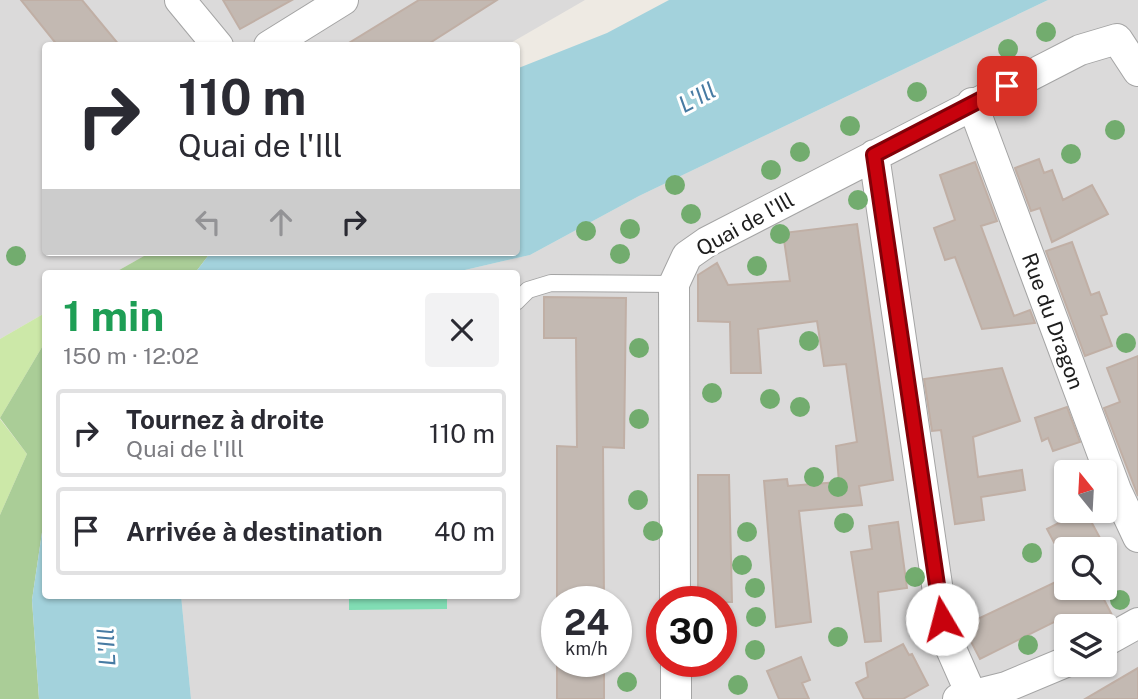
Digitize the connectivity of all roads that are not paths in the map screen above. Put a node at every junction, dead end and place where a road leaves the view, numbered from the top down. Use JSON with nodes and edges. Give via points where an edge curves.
{"nodes":[{"id":1,"x":180,"y":0,"type":"edge"},
{"id":2,"x":343,"y":0,"type":"edge"},
{"id":3,"x":215,"y":42,"type":"edge"},
{"id":4,"x":275,"y":42,"type":"edge"},
{"id":5,"x":1138,"y":71,"type":"edge"},
{"id":6,"x":972,"y":103,"type":"junction"},
{"id":7,"x":874,"y":155,"type":"junction"},
{"id":8,"x":674,"y":284,"type":"junction"},
{"id":9,"x":520,"y":298,"type":"edge"},
{"id":10,"x":1138,"y":537,"type":"edge"},
{"id":11,"x":676,"y":586,"type":"edge"},
{"id":12,"x":1138,"y":623,"type":"edge"},
{"id":13,"x":1117,"y":635,"type":"edge"},
{"id":14,"x":1054,"y":669,"type":"edge"},
{"id":15,"x":676,"y":677,"type":"edge"},
{"id":16,"x":1009,"y":693,"type":"edge"},
{"id":17,"x":964,"y":696,"type":"edge"},
{"id":18,"x":676,"y":699,"type":"edge"}],
"edges":[{"from":1,"to":3,"type":"street"},
{"from":2,"to":4,"type":"street"},
{"from":5,"to":6,"type":"street","name":"Quai de l'Ill","via":[[1116,39],[1080,50]]},
{"from":6,"to":7,"type":"street","name":"Quai de l'Ill"},
{"from":6,"to":10,"type":"street","name":"Rue du Dragon","via":[[1116,490]]},
{"from":7,"to":8,"type":"street","name":"Quai de l'Ill","via":[[693,250],[680,266]]},
{"from":7,"to":17,"type":"street","via":[[942,619]]},
{"from":8,"to":9,"type":"lane","via":[[551,282]]},
{"from":8,"to":11,"type":"street","name":"Quai de l'Ill"},
{"from":12,"to":13,"type":"street"},
{"from":14,"to":16,"type":"street"},
{"from":15,"to":18,"type":"street"},
{"from":16,"to":17,"type":"street"}]}
